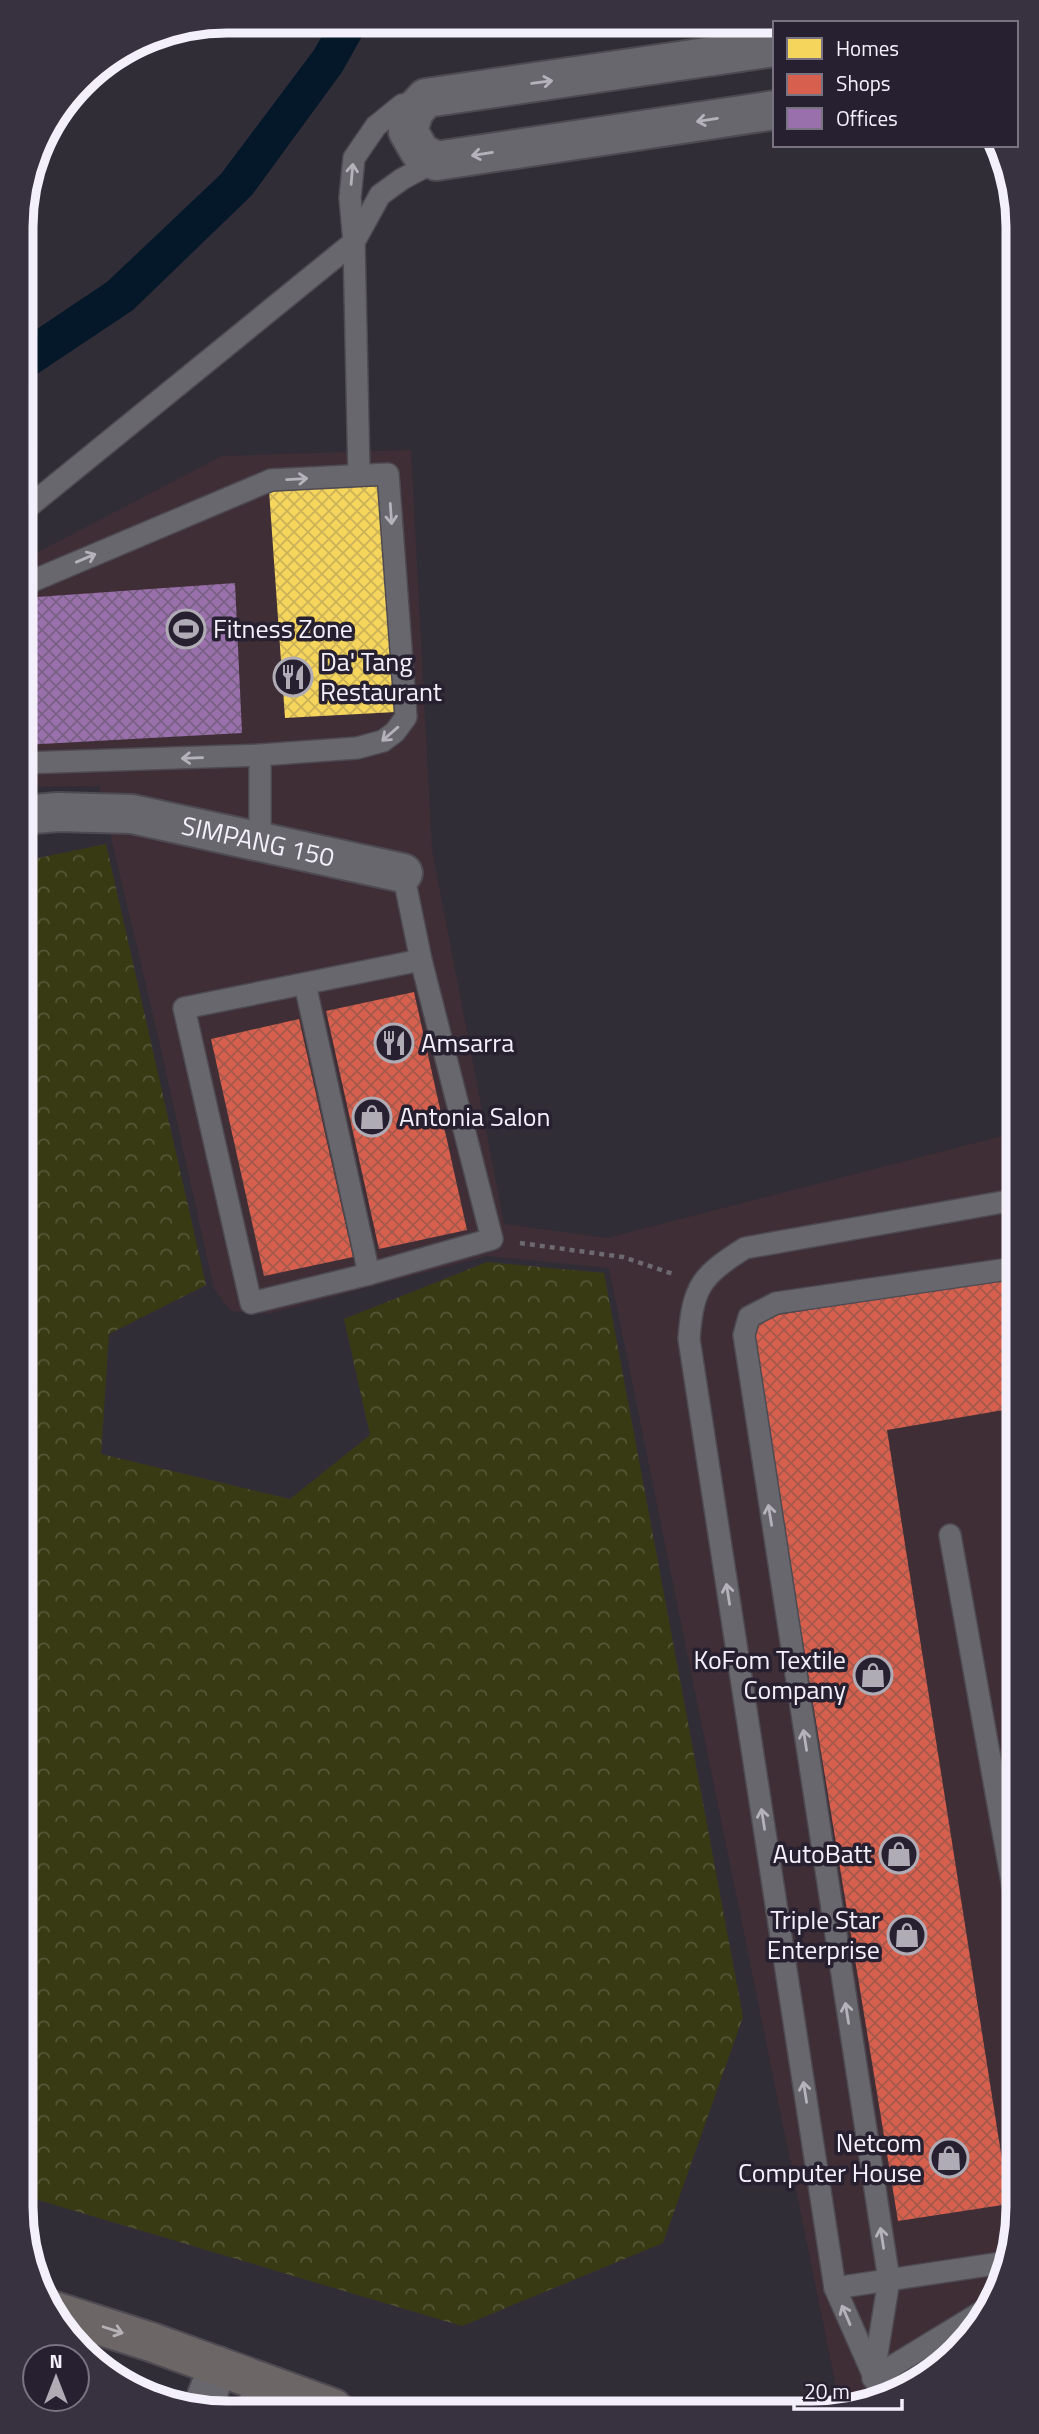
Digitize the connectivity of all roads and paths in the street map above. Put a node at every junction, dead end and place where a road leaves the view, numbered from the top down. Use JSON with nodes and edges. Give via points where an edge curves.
{"nodes":[{"id":1,"x":773,"y":47,"type":"edge"},
{"id":2,"x":426,"y":99,"type":"junction"},
{"id":3,"x":773,"y":110,"type":"edge"},
{"id":4,"x":436,"y":161,"type":"junction"},
{"id":5,"x":354,"y":242,"type":"junction"},
{"id":6,"x":359,"y":475,"type":"junction"},
{"id":7,"x":34,"y":502,"type":"edge"},
{"id":8,"x":34,"y":580,"type":"edge"},
{"id":9,"x":260,"y":755,"type":"junction"},
{"id":10,"x":34,"y":763,"type":"edge"},
{"id":11,"x":34,"y":814,"type":"edge"},
{"id":12,"x":260,"y":842,"type":"junction"},
{"id":13,"x":403,"y":873,"type":"joint"},
{"id":14,"x":421,"y":960,"type":"junction"},
{"id":15,"x":305,"y":984,"type":"junction"},
{"id":16,"x":1006,"y":1202,"type":"edge"},
{"id":17,"x":492,"y":1239,"type":"junction"},
{"id":18,"x":1005,"y":1269,"type":"edge"},
{"id":19,"x":369,"y":1274,"type":"junction"},
{"id":20,"x":701,"y":1283,"type":"junction"},
{"id":21,"x":950,"y":1535,"type":"dead end"},
{"id":22,"x":1005,"y":1844,"type":"edge"},
{"id":23,"x":996,"y":2264,"type":"edge"},
{"id":24,"x":889,"y":2280,"type":"junction"},
{"id":25,"x":835,"y":2288,"type":"junction"},
{"id":26,"x":66,"y":2315,"type":"edge"},
{"id":27,"x":970,"y":2319,"type":"edge"},
{"id":28,"x":218,"y":2366,"type":"junction"},
{"id":29,"x":873,"y":2378,"type":"junction"},
{"id":30,"x":878,"y":2389,"type":"edge"},
{"id":31,"x":261,"y":2396,"type":"edge"},
{"id":32,"x":206,"y":2399,"type":"edge"},
{"id":33,"x":289,"y":2401,"type":"edge"}],
"edges":[{"from":2,"to":1,"type":"street","one_way":true},
{"from":2,"to":4,"type":"street","via":[[414,111],[408,131],[420,152]]},
{"from":5,"to":2,"type":"lane","one_way":true,"via":[[350,198],[354,158],[376,126],[402,105]]},
{"from":3,"to":4,"type":"street","one_way":true},
{"from":4,"to":5,"type":"lane","via":[[380,195]]},
{"from":5,"to":6,"type":"lane"},
{"from":5,"to":7,"type":"lane"},
{"from":8,"to":6,"type":"lane","one_way":true,"via":[[271,480]]},
{"from":6,"to":9,"type":"lane","one_way":true,"via":[[388,474],[406,717],[383,741],[357,748]]},
{"from":9,"to":10,"type":"lane","one_way":true},
{"from":9,"to":12,"type":"lane"},
{"from":11,"to":12,"type":"street","name":"SIMPANG 150","via":[[132,814]]},
{"from":12,"to":13,"type":"street","name":"SIMPANG 150"},
{"from":13,"to":14,"type":"lane","name":"SIMPANG 150"},
{"from":14,"to":15,"type":"lane"},
{"from":14,"to":17,"type":"lane","name":"SIMPANG 150"},
{"from":15,"to":19,"type":"lane"},
{"from":15,"to":19,"type":"lane","via":[[184,1008],[251,1303]]},
{"from":16,"to":20,"type":"lane","via":[[745,1248]]},
{"from":17,"to":19,"type":"lane"},
{"from":17,"to":20,"type":"path","via":[[623,1257]]},
{"from":24,"to":18,"type":"lane","one_way":true,"via":[[744,1335],[748,1317],[776,1303]]},
{"from":25,"to":20,"type":"lane","one_way":true,"via":[[689,1339],[691,1311]]},
{"from":21,"to":22,"type":"lane"},
{"from":23,"to":24,"type":"lane"},
{"from":24,"to":25,"type":"lane"},
{"from":24,"to":29,"type":"lane"},
{"from":29,"to":25,"type":"lane","one_way":true},
{"from":26,"to":28,"type":"main road","one_way":true},
{"from":27,"to":29,"type":"lane"},
{"from":28,"to":31,"type":"main road"},
{"from":28,"to":32,"type":"street"},
{"from":29,"to":30,"type":"lane"},
{"from":31,"to":33,"type":"main road"}]}
